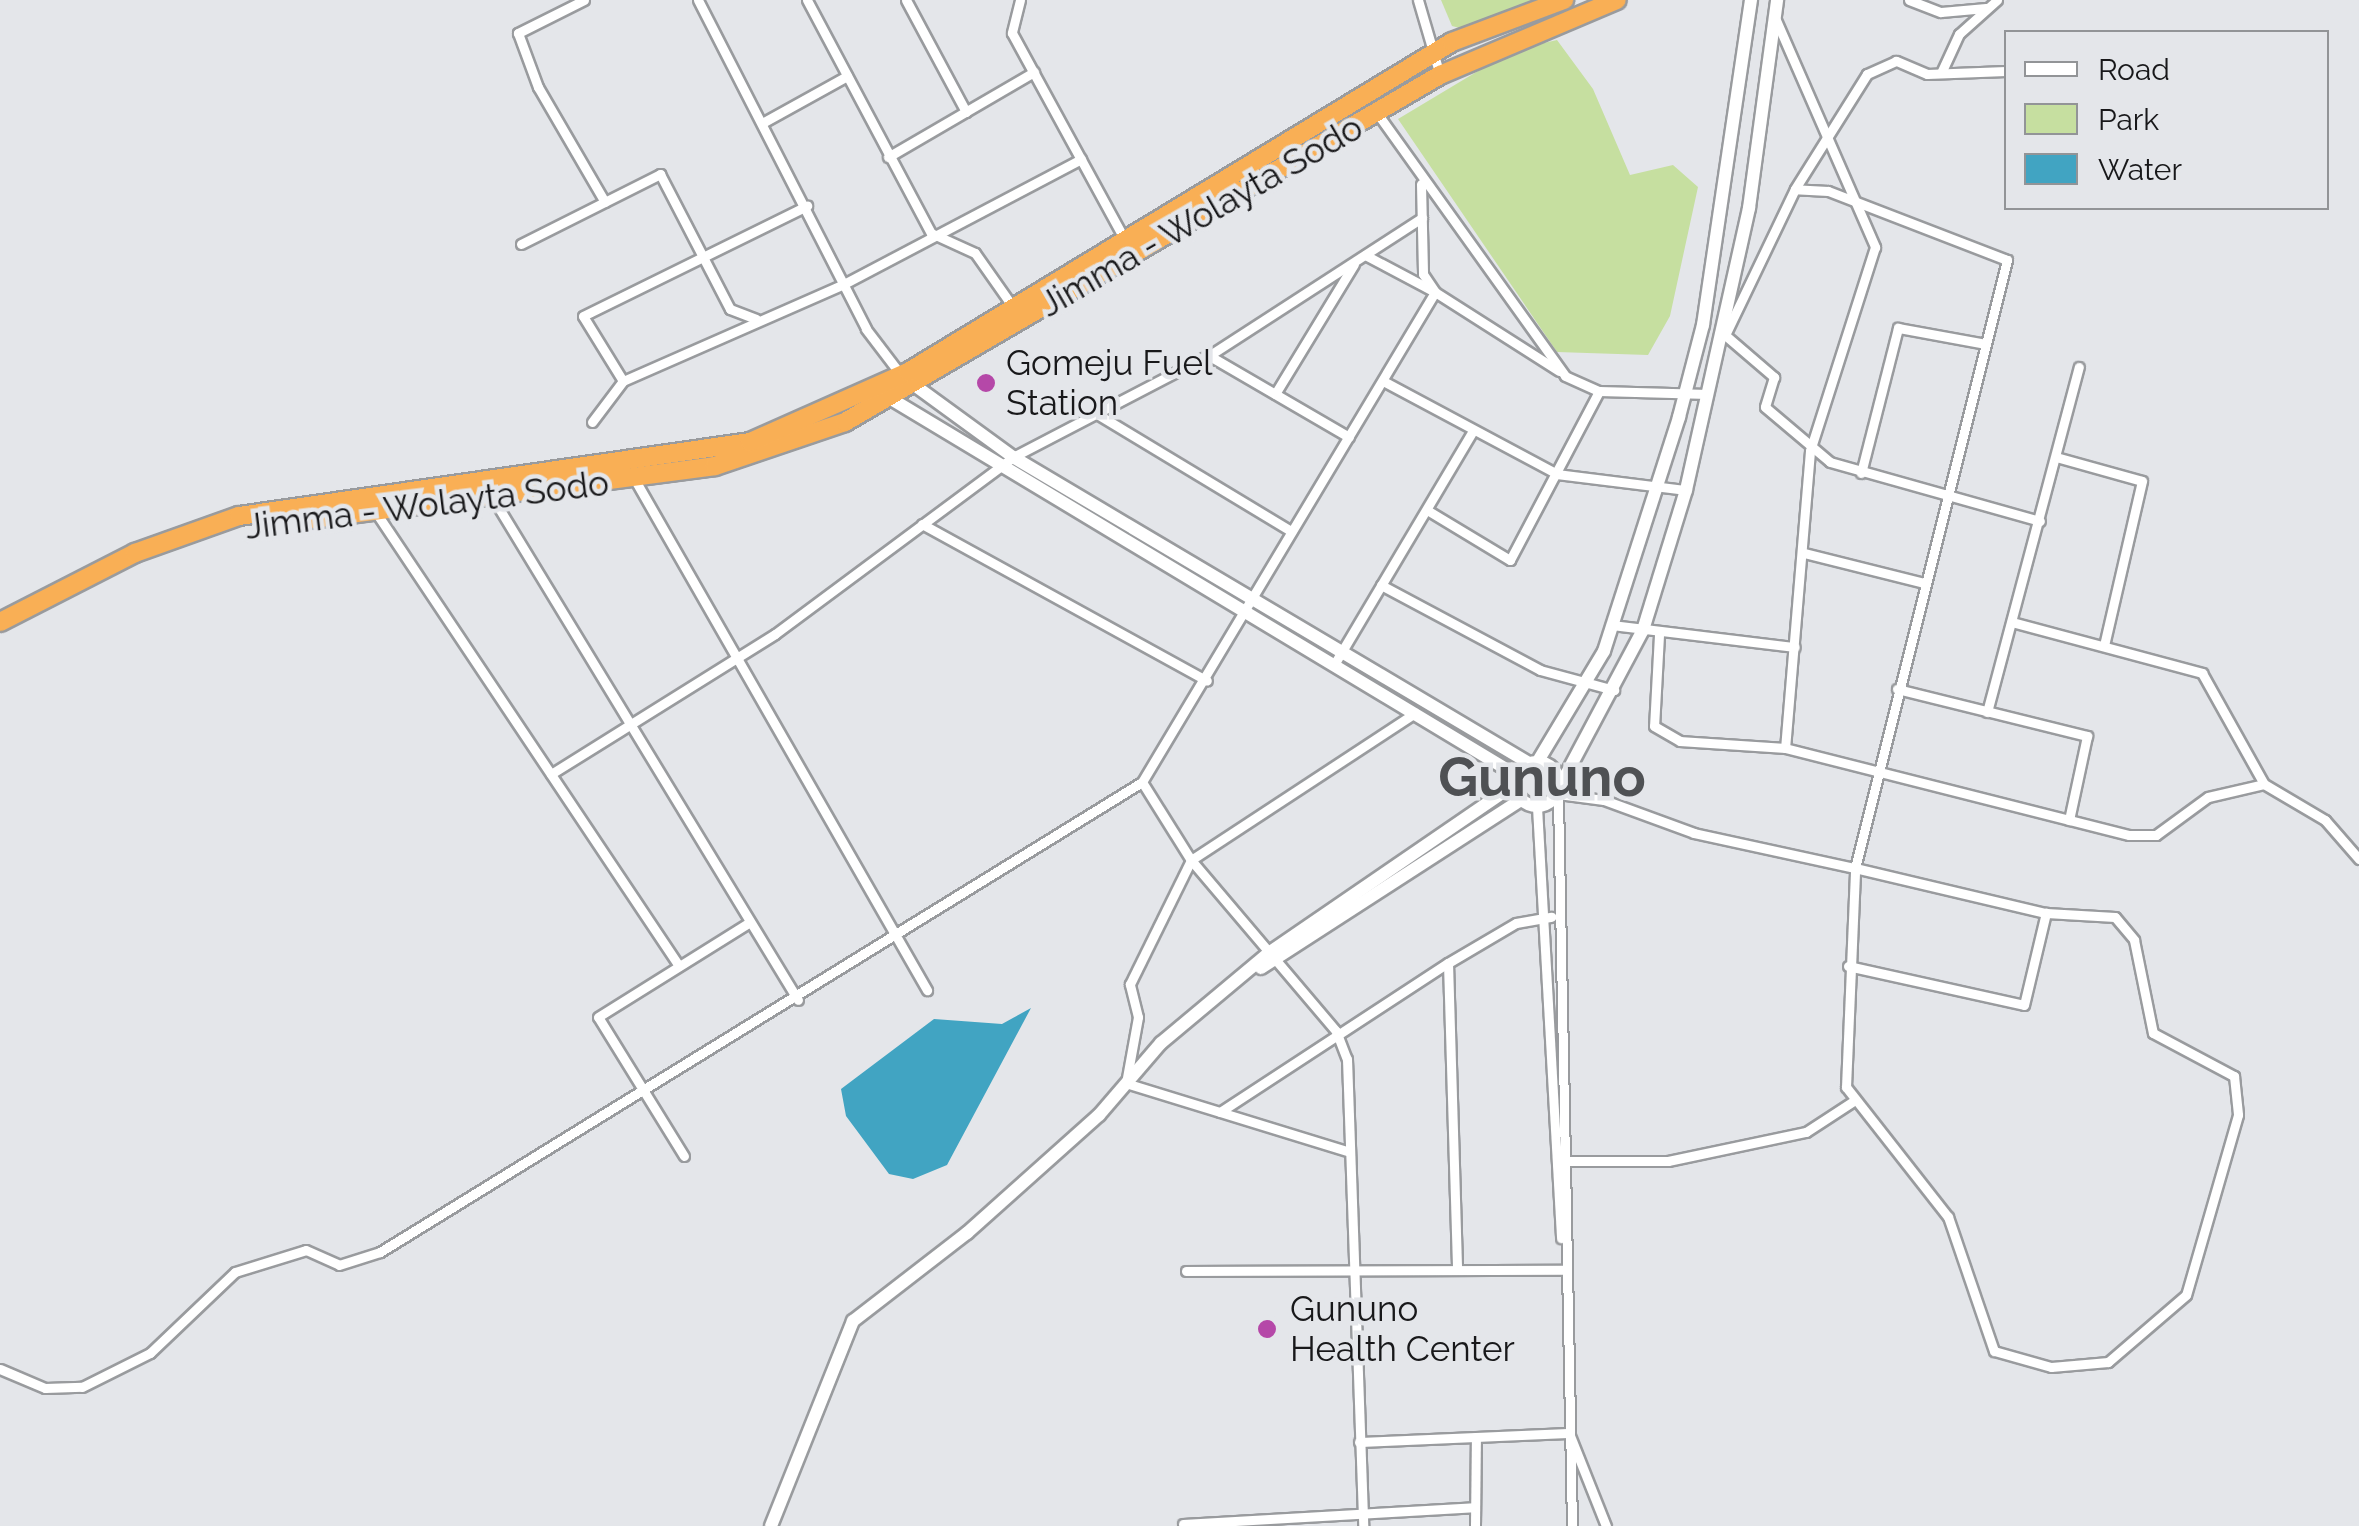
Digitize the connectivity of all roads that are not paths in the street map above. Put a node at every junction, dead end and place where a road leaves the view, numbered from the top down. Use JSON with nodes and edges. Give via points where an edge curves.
{"nodes":[{"id":1,"x":584,"y":0,"type":"edge"},
{"id":2,"x":698,"y":0,"type":"edge"},
{"id":3,"x":807,"y":0,"type":"edge"},
{"id":4,"x":906,"y":0,"type":"edge"},
{"id":5,"x":1020,"y":0,"type":"edge"},
{"id":6,"x":1418,"y":0,"type":"edge"},
{"id":7,"x":1617,"y":0,"type":"edge"},
{"id":8,"x":1750,"y":0,"type":"edge"},
{"id":9,"x":1777,"y":0,"type":"edge"},
{"id":10,"x":1909,"y":0,"type":"edge"},
{"id":11,"x":1560,"y":1,"type":"edge"},
{"id":12,"x":1993,"y":4,"type":"edge"},
{"id":13,"x":1775,"y":17,"type":"junction"},
{"id":14,"x":1566,"y":20,"type":"junction"},
{"id":15,"x":1432,"y":53,"type":"junction"},
{"id":16,"x":2004,"y":71,"type":"edge"},
{"id":17,"x":1034,"y":72,"type":"junction"},
{"id":18,"x":1941,"y":73,"type":"junction"},
{"id":19,"x":1440,"y":75,"type":"junction"},
{"id":20,"x":847,"y":76,"type":"junction"},
{"id":21,"x":966,"y":112,"type":"junction"},
{"id":22,"x":1377,"y":113,"type":"junction"},
{"id":23,"x":764,"y":122,"type":"junction"},
{"id":24,"x":1827,"y":137,"type":"junction"},
{"id":25,"x":888,"y":157,"type":"junction"},
{"id":26,"x":1081,"y":159,"type":"junction"},
{"id":27,"x":1421,"y":180,"type":"junction"},
{"id":28,"x":1795,"y":189,"type":"junction"},
{"id":29,"x":1855,"y":201,"type":"junction"},
{"id":30,"x":605,"y":202,"type":"junction"},
{"id":31,"x":807,"y":206,"type":"junction"},
{"id":32,"x":1422,"y":218,"type":"junction"},
{"id":33,"x":931,"y":233,"type":"junction"},
{"id":34,"x":521,"y":244,"type":"dead end"},
{"id":35,"x":1129,"y":247,"type":"junction"},
{"id":36,"x":704,"y":256,"type":"junction"},
{"id":37,"x":1360,"y":258,"type":"junction"},
{"id":38,"x":844,"y":284,"type":"junction"},
{"id":39,"x":1434,"y":292,"type":"junction"},
{"id":40,"x":1018,"y":314,"type":"junction"},
{"id":41,"x":758,"y":319,"type":"junction"},
{"id":42,"x":1725,"y":335,"type":"junction"},
{"id":43,"x":1986,"y":344,"type":"junction"},
{"id":44,"x":1208,"y":356,"type":"junction"},
{"id":45,"x":2079,"y":367,"type":"dead end"},
{"id":46,"x":1565,"y":376,"type":"junction"},
{"id":47,"x":624,"y":381,"type":"junction"},
{"id":48,"x":909,"y":381,"type":"junction"},
{"id":49,"x":1385,"y":382,"type":"junction"},
{"id":50,"x":872,"y":388,"type":"junction"},
{"id":51,"x":1599,"y":391,"type":"junction"},
{"id":52,"x":1275,"y":394,"type":"junction"},
{"id":53,"x":1685,"y":394,"type":"junction"},
{"id":54,"x":1708,"y":394,"type":"junction"},
{"id":55,"x":894,"y":401,"type":"junction"},
{"id":56,"x":1097,"y":414,"type":"junction"},
{"id":57,"x":592,"y":422,"type":"dead end"},
{"id":58,"x":1473,"y":431,"type":"junction"},
{"id":59,"x":1349,"y":437,"type":"junction"},
{"id":60,"x":1810,"y":450,"type":"junction"},
{"id":61,"x":1014,"y":457,"type":"junction"},
{"id":62,"x":2056,"y":457,"type":"junction"},
{"id":63,"x":1001,"y":467,"type":"junction"},
{"id":64,"x":1861,"y":472,"type":"junction"},
{"id":65,"x":1557,"y":474,"type":"junction"},
{"id":66,"x":634,"y":480,"type":"junction"},
{"id":67,"x":1656,"y":486,"type":"junction"},
{"id":68,"x":1686,"y":490,"type":"junction"},
{"id":69,"x":1952,"y":496,"type":"junction"},
{"id":70,"x":494,"y":500,"type":"junction"},
{"id":71,"x":372,"y":506,"type":"junction"},
{"id":72,"x":1427,"y":510,"type":"junction"},
{"id":73,"x":2040,"y":521,"type":"junction"},
{"id":74,"x":922,"y":524,"type":"junction"},
{"id":75,"x":1291,"y":531,"type":"junction"},
{"id":76,"x":1804,"y":553,"type":"junction"},
{"id":77,"x":1924,"y":583,"type":"junction"},
{"id":78,"x":1381,"y":585,"type":"junction"},
{"id":79,"x":1250,"y":604,"type":"junction"},
{"id":80,"x":0,"y":622,"type":"edge"},
{"id":81,"x":2012,"y":622,"type":"junction"},
{"id":82,"x":1612,"y":625,"type":"junction"},
{"id":83,"x":1642,"y":630,"type":"junction"},
{"id":84,"x":1659,"y":636,"type":"junction"},
{"id":85,"x":2104,"y":644,"type":"junction"},
{"id":86,"x":1796,"y":647,"type":"junction"},
{"id":87,"x":1342,"y":648,"type":"junction"},
{"id":88,"x":737,"y":658,"type":"junction"},
{"id":89,"x":1335,"y":663,"type":"junction"},
{"id":90,"x":1207,"y":682,"type":"junction"},
{"id":91,"x":1586,"y":682,"type":"junction"},
{"id":92,"x":1897,"y":689,"type":"junction"},
{"id":93,"x":1614,"y":690,"type":"junction"},
{"id":94,"x":1417,"y":712,"type":"junction"},
{"id":95,"x":1987,"y":712,"type":"junction"},
{"id":96,"x":627,"y":728,"type":"junction"},
{"id":97,"x":1785,"y":748,"type":"junction"},
{"id":98,"x":1534,"y":762,"type":"junction"},
{"id":99,"x":1876,"y":772,"type":"junction"},
{"id":100,"x":551,"y":774,"type":"junction"},
{"id":101,"x":1515,"y":780,"type":"junction"},
{"id":102,"x":1142,"y":782,"type":"junction"},
{"id":103,"x":2264,"y":784,"type":"junction"},
{"id":104,"x":1559,"y":790,"type":"junction"},
{"id":105,"x":1521,"y":800,"type":"junction"},
{"id":106,"x":1537,"y":807,"type":"junction"},
{"id":107,"x":2069,"y":820,"type":"junction"},
{"id":108,"x":1191,"y":860,"type":"junction"},
{"id":109,"x":2359,"y":860,"type":"edge"},
{"id":110,"x":1410,"y":864,"type":"junction"},
{"id":111,"x":1855,"y":868,"type":"junction"},
{"id":112,"x":1343,"y":900,"type":"junction"},
{"id":113,"x":1352,"y":912,"type":"junction"},
{"id":114,"x":2046,"y":913,"type":"junction"},
{"id":115,"x":1546,"y":917,"type":"junction"},
{"id":116,"x":1559,"y":917,"type":"junction"},
{"id":117,"x":750,"y":922,"type":"junction"},
{"id":118,"x":1312,"y":922,"type":"junction"},
{"id":119,"x":1321,"y":934,"type":"junction"},
{"id":120,"x":898,"y":939,"type":"junction"},
{"id":121,"x":1275,"y":958,"type":"junction"},
{"id":122,"x":1448,"y":963,"type":"junction"},
{"id":123,"x":679,"y":966,"type":"junction"},
{"id":124,"x":1848,"y":966,"type":"junction"},
{"id":125,"x":927,"y":990,"type":"dead end"},
{"id":126,"x":798,"y":1000,"type":"junction"},
{"id":127,"x":1336,"y":1031,"type":"junction"},
{"id":128,"x":1126,"y":1082,"type":"junction"},
{"id":129,"x":644,"y":1096,"type":"junction"},
{"id":130,"x":1855,"y":1100,"type":"junction"},
{"id":131,"x":1220,"y":1112,"type":"junction"},
{"id":132,"x":1350,"y":1152,"type":"junction"},
{"id":133,"x":684,"y":1156,"type":"dead end"},
{"id":134,"x":1565,"y":1161,"type":"junction"},
{"id":135,"x":1563,"y":1246,"type":"junction"},
{"id":136,"x":1186,"y":1270,"type":"dead end"},
{"id":137,"x":1457,"y":1270,"type":"junction"},
{"id":138,"x":1564,"y":1270,"type":"junction"},
{"id":139,"x":1352,"y":1274,"type":"junction"},
{"id":140,"x":0,"y":1369,"type":"edge"},
{"id":141,"x":1569,"y":1433,"type":"junction"},
{"id":142,"x":1476,"y":1437,"type":"junction"},
{"id":143,"x":1360,"y":1442,"type":"junction"},
{"id":144,"x":1474,"y":1507,"type":"junction"},
{"id":145,"x":1363,"y":1521,"type":"edge"},
{"id":146,"x":1183,"y":1524,"type":"edge"},
{"id":147,"x":771,"y":1526,"type":"edge"},
{"id":148,"x":1474,"y":1526,"type":"edge"},
{"id":149,"x":1572,"y":1526,"type":"edge"},
{"id":150,"x":1606,"y":1526,"type":"edge"}],
"edges":[{"from":1,"to":30,"type":"street","via":[[518,33],[538,87]]},
{"from":2,"to":23,"type":"street"},
{"from":3,"to":20,"type":"street"},
{"from":4,"to":21,"type":"street"},
{"from":5,"to":17,"type":"street","via":[[1012,33]]},
{"from":6,"to":15,"type":"street"},
{"from":7,"to":14,"type":"highway","name":"Jimma - Wolayta Sodo"},
{"from":8,"to":53,"type":"main road","via":[[1703,326]]},
{"from":9,"to":13,"type":"main road"},
{"from":10,"to":12,"type":"street","via":[[1941,12]]},
{"from":11,"to":14,"type":"main road"},
{"from":11,"to":15,"type":"highway","name":"Jimma - Wolayta Sodo"},
{"from":12,"to":18,"type":"street","via":[[1960,34]]},
{"from":13,"to":24,"type":"street"},
{"from":13,"to":42,"type":"main road"},
{"from":14,"to":19,"type":"highway","name":"Jimma - Wolayta Sodo"},
{"from":15,"to":19,"type":"street"},
{"from":15,"to":35,"type":"highway","name":"Jimma - Wolayta Sodo"},
{"from":16,"to":18,"type":"street"},
{"from":17,"to":21,"type":"street"},
{"from":17,"to":26,"type":"street"},
{"from":18,"to":24,"type":"street","via":[[1878,64]]},
{"from":19,"to":22,"type":"highway","name":"Jimma - Wolayta Sodo"},
{"from":20,"to":23,"type":"street"},
{"from":20,"to":25,"type":"street"},
{"from":21,"to":25,"type":"street"},
{"from":22,"to":27,"type":"street"},
{"from":22,"to":35,"type":"highway","name":"Jimma - Wolayta Sodo"},
{"from":23,"to":31,"type":"street"},
{"from":24,"to":28,"type":"street"},
{"from":24,"to":29,"type":"street"},
{"from":25,"to":33,"type":"street"},
{"from":26,"to":33,"type":"street"},
{"from":26,"to":35,"type":"street"},
{"from":27,"to":32,"type":"street"},
{"from":27,"to":46,"type":"street"},
{"from":28,"to":29,"type":"street"},
{"from":28,"to":42,"type":"street"},
{"from":29,"to":43,"type":"street","via":[[2007,260]]},
{"from":29,"to":60,"type":"street","via":[[1876,247]]},
{"from":30,"to":34,"type":"street"},
{"from":30,"to":36,"type":"street","via":[[660,174]]},
{"from":31,"to":36,"type":"street"},
{"from":31,"to":38,"type":"street"},
{"from":32,"to":37,"type":"street"},
{"from":32,"to":39,"type":"street","via":[[1423,274]]},
{"from":33,"to":38,"type":"street"},
{"from":33,"to":40,"type":"street","via":[[974,253]]},
{"from":35,"to":40,"type":"highway","name":"Jimma - Wolayta Sodo"},
{"from":36,"to":41,"type":"street","via":[[730,309]]},
{"from":36,"to":47,"type":"street","via":[[583,316]]},
{"from":37,"to":39,"type":"street"},
{"from":37,"to":44,"type":"street"},
{"from":37,"to":52,"type":"street"},
{"from":38,"to":41,"type":"street"},
{"from":38,"to":48,"type":"street"},
{"from":39,"to":46,"type":"street"},
{"from":39,"to":49,"type":"street"},
{"from":40,"to":48,"type":"highway","name":"Jimma - Wolayta Sodo"},
{"from":41,"to":47,"type":"street"},
{"from":42,"to":54,"type":"main road"},
{"from":42,"to":60,"type":"street","via":[[1774,377],[1765,406]]},
{"from":43,"to":64,"type":"street","via":[[1898,328]]},
{"from":43,"to":69,"type":"street"},
{"from":44,"to":52,"type":"street"},
{"from":44,"to":56,"type":"street"},
{"from":45,"to":62,"type":"street"},
{"from":46,"to":51,"type":"street"},
{"from":47,"to":57,"type":"street"},
{"from":48,"to":50,"type":"highway","name":"Jimma - Wolayta Sodo"},
{"from":48,"to":55,"type":"highway","name":"Jimma - Wolayta Sodo"},
{"from":48,"to":61,"type":"main road"},
{"from":49,"to":58,"type":"street"},
{"from":49,"to":59,"type":"street"},
{"from":50,"to":55,"type":"main road"},
{"from":50,"to":71,"type":"highway","name":"Jimma - Wolayta Sodo","via":[[750,442]]},
{"from":51,"to":53,"type":"street"},
{"from":51,"to":65,"type":"street"},
{"from":52,"to":59,"type":"street"},
{"from":53,"to":54,"type":"street"},
{"from":53,"to":67,"type":"main road"},
{"from":54,"to":68,"type":"main road"},
{"from":55,"to":63,"type":"main road"},
{"from":55,"to":66,"type":"highway","name":"Jimma - Wolayta Sodo","via":[[756,456]]},
{"from":56,"to":61,"type":"street"},
{"from":56,"to":75,"type":"street"},
{"from":58,"to":65,"type":"street"},
{"from":58,"to":72,"type":"street"},
{"from":59,"to":75,"type":"street"},
{"from":60,"to":64,"type":"street"},
{"from":60,"to":76,"type":"street"},
{"from":61,"to":63,"type":"street"},
{"from":61,"to":79,"type":"main road"},
{"from":62,"to":73,"type":"street"},
{"from":62,"to":85,"type":"street","via":[[2142,481]]},
{"from":63,"to":74,"type":"street"},
{"from":63,"to":79,"type":"main road"},
{"from":64,"to":69,"type":"street"},
{"from":65,"to":67,"type":"street"},
{"from":65,"to":72,"type":"street","via":[[1510,560]]},
{"from":66,"to":70,"type":"highway","name":"Jimma - Wolayta Sodo"},
{"from":66,"to":88,"type":"street"},
{"from":67,"to":68,"type":"street"},
{"from":67,"to":82,"type":"main road"},
{"from":68,"to":83,"type":"main road"},
{"from":69,"to":73,"type":"street"},
{"from":69,"to":77,"type":"street"},
{"from":70,"to":71,"type":"highway","name":"Jimma - Wolayta Sodo"},
{"from":70,"to":96,"type":"street"},
{"from":71,"to":80,"type":"highway","name":"Jimma - Wolayta Sodo","via":[[198,529]]},
{"from":71,"to":100,"type":"street"},
{"from":72,"to":78,"type":"street"},
{"from":73,"to":81,"type":"street"},
{"from":74,"to":88,"type":"street"},
{"from":74,"to":90,"type":"street"},
{"from":75,"to":79,"type":"street"},
{"from":76,"to":77,"type":"street"},
{"from":76,"to":86,"type":"street"},
{"from":77,"to":92,"type":"street"},
{"from":78,"to":87,"type":"street"},
{"from":78,"to":91,"type":"street","via":[[1540,670]]},
{"from":79,"to":87,"type":"main road"},
{"from":79,"to":89,"type":"main road"},
{"from":79,"to":90,"type":"street"},
{"from":81,"to":85,"type":"street"},
{"from":81,"to":95,"type":"street"},
{"from":82,"to":83,"type":"street"},
{"from":82,"to":91,"type":"main road"},
{"from":83,"to":84,"type":"street"},
{"from":83,"to":93,"type":"main road"},
{"from":84,"to":86,"type":"street"},
{"from":84,"to":97,"type":"street","via":[[1654,726],[1680,741]]},
{"from":85,"to":103,"type":"street","via":[[2202,674]]},
{"from":86,"to":97,"type":"street"},
{"from":87,"to":89,"type":"street"},
{"from":87,"to":98,"type":"main road"},
{"from":88,"to":96,"type":"street"},
{"from":88,"to":120,"type":"street"},
{"from":89,"to":94,"type":"main road"},
{"from":90,"to":102,"type":"street"},
{"from":91,"to":93,"type":"street"},
{"from":91,"to":98,"type":"main road"},
{"from":92,"to":95,"type":"street"},
{"from":92,"to":99,"type":"street"},
{"from":93,"to":104,"type":"main road"},
{"from":94,"to":101,"type":"main road"},
{"from":94,"to":108,"type":"street"},
{"from":95,"to":107,"type":"street","via":[[2087,736]]},
{"from":96,"to":100,"type":"street"},
{"from":96,"to":117,"type":"street"},
{"from":97,"to":99,"type":"street"},
{"from":98,"to":101,"type":"main road"},
{"from":98,"to":104,"type":"main road"},
{"from":99,"to":107,"type":"street"},
{"from":99,"to":111,"type":"street"},
{"from":100,"to":123,"type":"street"},
{"from":101,"to":105,"type":"main road"},
{"from":101,"to":110,"type":"main road"},
{"from":102,"to":108,"type":"street"},
{"from":102,"to":120,"type":"street"},
{"from":103,"to":107,"type":"street","via":[[2208,797],[2156,835]]},
{"from":103,"to":109,"type":"street","via":[[2324,820]]},
{"from":104,"to":106,"type":"main road"},
{"from":104,"to":111,"type":"street"},
{"from":104,"to":116,"type":"street"},
{"from":105,"to":106,"type":"main road"},
{"from":105,"to":110,"type":"main road"},
{"from":106,"to":115,"type":"street"},
{"from":108,"to":121,"type":"street"},
{"from":108,"to":128,"type":"street","via":[[1130,984],[1138,1018]]},
{"from":110,"to":112,"type":"main road"},
{"from":110,"to":113,"type":"main road"},
{"from":111,"to":114,"type":"street"},
{"from":111,"to":124,"type":"street"},
{"from":112,"to":113,"type":"main road"},
{"from":112,"to":118,"type":"main road"},
{"from":113,"to":119,"type":"main road"},
{"from":114,"to":124,"type":"street","via":[[2024,1005]]},
{"from":114,"to":130,"type":"street","via":[[2115,917],[2134,940],[2153,1033],[2226,1068],[2238,1086],[2204,1256],[2162,1320],[2108,1362],[2083,1367],[2020,1363],[1994,1351],[1948,1217],[1890,1133]]},
{"from":115,"to":116,"type":"street"},
{"from":115,"to":122,"type":"street"},
{"from":115,"to":135,"type":"street"},
{"from":116,"to":134,"type":"street"},
{"from":117,"to":123,"type":"street"},
{"from":117,"to":126,"type":"street"},
{"from":118,"to":119,"type":"main road"},
{"from":118,"to":121,"type":"main road"},
{"from":119,"to":121,"type":"main road"},
{"from":120,"to":125,"type":"street"},
{"from":120,"to":126,"type":"street"},
{"from":121,"to":127,"type":"street"},
{"from":121,"to":128,"type":"main road","via":[[1161,1043]]},
{"from":122,"to":127,"type":"street"},
{"from":122,"to":137,"type":"street"},
{"from":123,"to":129,"type":"street","via":[[598,1017]]},
{"from":124,"to":130,"type":"street","via":[[1842,1072]]},
{"from":126,"to":129,"type":"street"},
{"from":127,"to":131,"type":"street"},
{"from":127,"to":132,"type":"street","via":[[1347,1059]]},
{"from":128,"to":131,"type":"street"},
{"from":128,"to":147,"type":"main road","via":[[967,1233],[853,1321]]},
{"from":129,"to":133,"type":"street"},
{"from":129,"to":140,"type":"street","via":[[380,1252],[338,1264],[306,1250],[234,1272],[150,1354],[111,1375],[46,1388]]},
{"from":130,"to":134,"type":"street","via":[[1834,1120],[1788,1136],[1668,1161]]},
{"from":131,"to":132,"type":"street"},
{"from":132,"to":139,"type":"street"},
{"from":134,"to":135,"type":"street"},
{"from":135,"to":138,"type":"street"},
{"from":136,"to":139,"type":"street"},
{"from":137,"to":138,"type":"street"},
{"from":137,"to":139,"type":"street"},
{"from":138,"to":141,"type":"street"},
{"from":139,"to":143,"type":"street"},
{"from":141,"to":142,"type":"street"},
{"from":141,"to":149,"type":"street"},
{"from":141,"to":150,"type":"street"},
{"from":142,"to":143,"type":"street"},
{"from":142,"to":144,"type":"street"},
{"from":143,"to":145,"type":"street"},
{"from":144,"to":145,"type":"street"},
{"from":144,"to":148,"type":"street"},
{"from":145,"to":146,"type":"street"}]}
